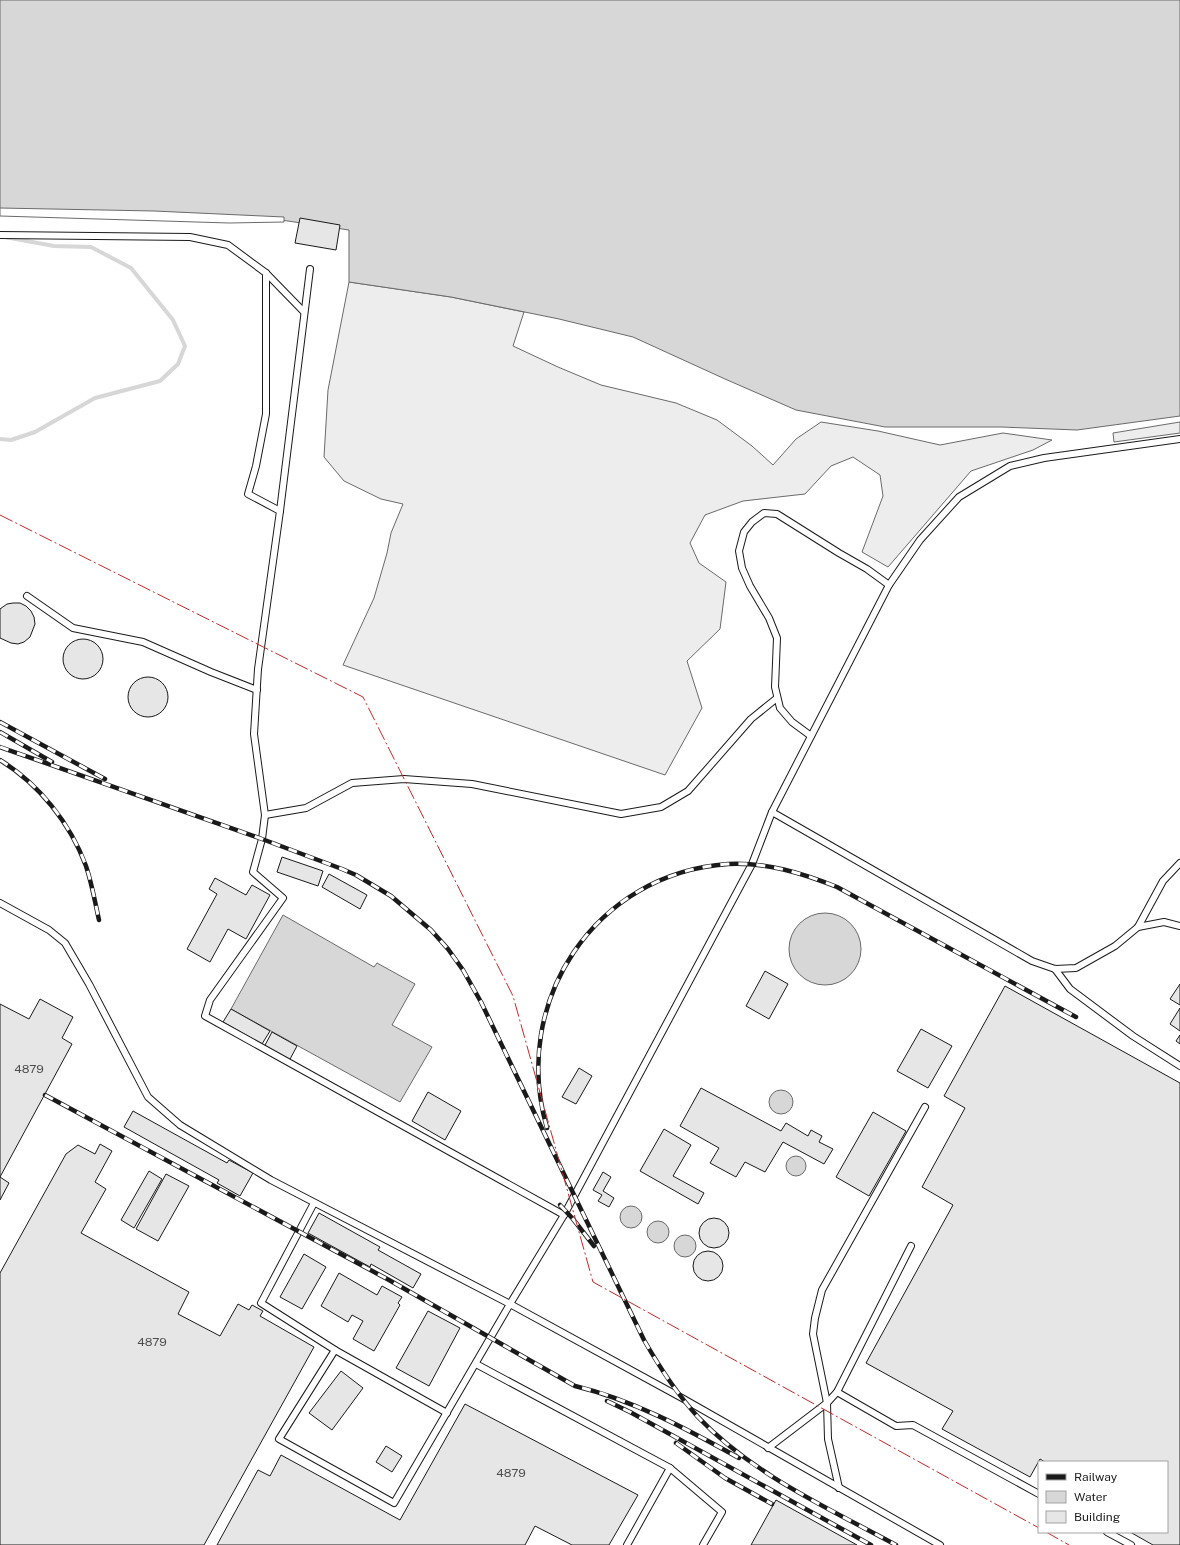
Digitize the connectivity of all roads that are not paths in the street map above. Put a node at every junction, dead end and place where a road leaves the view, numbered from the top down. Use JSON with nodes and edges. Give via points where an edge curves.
{"nodes":[{"id":1,"x":0,"y":235,"type":"edge"},
{"id":2,"x":310,"y":268,"type":"dead end"},
{"id":3,"x":266,"y":273,"type":"junction"},
{"id":4,"x":304,"y":312,"type":"junction"},
{"id":5,"x":1180,"y":439,"type":"edge"},
{"id":6,"x":280,"y":511,"type":"junction"},
{"id":7,"x":889,"y":585,"type":"junction"},
{"id":8,"x":27,"y":596,"type":"dead end"},
{"id":9,"x":257,"y":690,"type":"junction"},
{"id":10,"x":778,"y":698,"type":"junction"},
{"id":11,"x":811,"y":736,"type":"junction"},
{"id":12,"x":772,"y":812,"type":"junction"},
{"id":13,"x":265,"y":815,"type":"junction"},
{"id":14,"x":1180,"y":863,"type":"edge"},
{"id":15,"x":0,"y":903,"type":"edge"},
{"id":16,"x":1180,"y":926,"type":"edge"},
{"id":17,"x":1138,"y":927,"type":"junction"},
{"id":18,"x":1055,"y":969,"type":"junction"},
{"id":19,"x":1180,"y":1066,"type":"edge"},
{"id":20,"x":925,"y":1107,"type":"dead end"},
{"id":21,"x":314,"y":1203,"type":"junction"},
{"id":22,"x":564,"y":1215,"type":"junction"},
{"id":23,"x":911,"y":1246,"type":"dead end"},
{"id":24,"x":510,"y":1304,"type":"junction"},
{"id":25,"x":335,"y":1350,"type":"junction"},
{"id":26,"x":476,"y":1364,"type":"junction"},
{"id":27,"x":837,"y":1392,"type":"junction"},
{"id":28,"x":827,"y":1403,"type":"junction"},
{"id":29,"x":447,"y":1413,"type":"junction"},
{"id":30,"x":768,"y":1448,"type":"junction"},
{"id":31,"x":670,"y":1468,"type":"junction"},
{"id":32,"x":839,"y":1488,"type":"junction"},
{"id":33,"x":1038,"y":1493,"type":"edge"},
{"id":34,"x":1109,"y":1533,"type":"edge"},
{"id":35,"x":627,"y":1545,"type":"edge"},
{"id":36,"x":703,"y":1545,"type":"edge"},
{"id":37,"x":940,"y":1545,"type":"edge"},
{"id":38,"x":1131,"y":1545,"type":"edge"}],
"edges":[{"from":1,"to":3,"type":"lane","via":[[190,237],[228,245]]},
{"from":2,"to":4,"type":"lane"},
{"from":3,"to":4,"type":"lane"},
{"from":3,"to":6,"type":"lane","via":[[266,414],[248,494]]},
{"from":4,"to":6,"type":"lane"},
{"from":5,"to":7,"type":"lane","via":[[1044,458],[1010,466],[959,497],[920,540]]},
{"from":6,"to":9,"type":"lane"},
{"from":7,"to":10,"type":"lane","via":[[777,514],[764,513],[752,522],[744,532],[739,551],[750,586],[769,618],[777,638],[775,687]]},
{"from":7,"to":11,"type":"lane"},
{"from":8,"to":9,"type":"lane","via":[[73,628],[142,642]]},
{"from":9,"to":13,"type":"lane","via":[[254,734]]},
{"from":10,"to":11,"type":"lane","via":[[780,708],[792,722]]},
{"from":10,"to":13,"type":"lane","via":[[751,719],[688,791],[661,807],[621,814],[472,784],[404,779],[352,783],[306,808]]},
{"from":11,"to":12,"type":"lane"},
{"from":12,"to":18,"type":"lane","via":[[1032,961]]},
{"from":12,"to":22,"type":"lane","via":[[752,864]]},
{"from":13,"to":22,"type":"lane","via":[[262,839],[253,872],[283,898],[210,1000],[204,1016]]},
{"from":14,"to":17,"type":"lane","via":[[1163,881]]},
{"from":15,"to":21,"type":"lane","via":[[49,930],[65,944],[89,984],[148,1097],[180,1125]]},
{"from":16,"to":17,"type":"lane","via":[[1164,922]]},
{"from":17,"to":18,"type":"lane","via":[[1115,946],[1076,968]]},
{"from":18,"to":19,"type":"lane","via":[[1070,988],[1133,1036]]},
{"from":20,"to":28,"type":"lane","via":[[822,1290],[814,1334]]},
{"from":21,"to":24,"type":"lane"},
{"from":21,"to":25,"type":"lane","via":[[261,1303]]},
{"from":22,"to":24,"type":"lane"},
{"from":23,"to":27,"type":"lane"},
{"from":24,"to":26,"type":"lane"},
{"from":24,"to":30,"type":"lane"},
{"from":25,"to":29,"type":"lane"},
{"from":25,"to":29,"type":"lane","via":[[279,1439],[387,1500],[394,1503]]},
{"from":26,"to":29,"type":"lane"},
{"from":26,"to":31,"type":"lane"},
{"from":27,"to":28,"type":"lane"},
{"from":27,"to":33,"type":"lane","via":[[896,1426],[913,1425]]},
{"from":28,"to":30,"type":"lane"},
{"from":28,"to":32,"type":"lane","via":[[828,1439]]},
{"from":30,"to":32,"type":"lane"},
{"from":31,"to":35,"type":"lane"},
{"from":31,"to":36,"type":"lane","via":[[722,1512]]},
{"from":32,"to":37,"type":"lane"},
{"from":34,"to":38,"type":"lane"}]}
